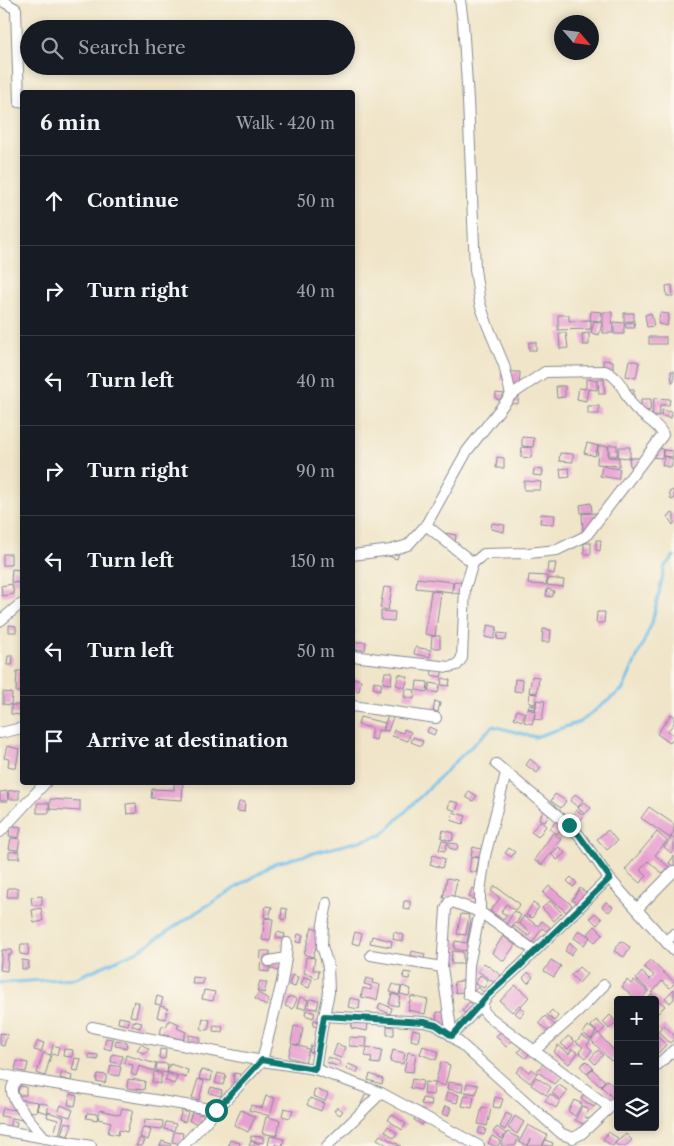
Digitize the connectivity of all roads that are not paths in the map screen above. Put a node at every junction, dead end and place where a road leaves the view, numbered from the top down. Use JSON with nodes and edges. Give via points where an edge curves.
{"nodes":[{"id":1,"x":460,"y":0,"type":"edge"},
{"id":2,"x":3,"y":2,"type":"edge"},
{"id":3,"x":19,"y":102,"type":"dead end"},
{"id":4,"x":511,"y":395,"type":"junction"},
{"id":5,"x":426,"y":526,"type":"junction"},
{"id":6,"x":355,"y":555,"type":"edge"},
{"id":7,"x":473,"y":563,"type":"junction"},
{"id":8,"x":20,"y":605,"type":"edge"},
{"id":9,"x":0,"y":621,"type":"edge"},
{"id":10,"x":355,"y":656,"type":"edge"},
{"id":11,"x":355,"y":706,"type":"edge"},
{"id":12,"x":436,"y":718,"type":"dead end"},
{"id":13,"x":20,"y":728,"type":"edge"},
{"id":14,"x":0,"y":733,"type":"edge"},
{"id":15,"x":496,"y":764,"type":"dead end"},
{"id":16,"x":506,"y":772,"type":"junction"},
{"id":17,"x":43,"y":785,"type":"edge"},
{"id":18,"x":0,"y":832,"type":"edge"},
{"id":19,"x":674,"y":871,"type":"edge"},
{"id":20,"x":610,"y":878,"type":"junction"},
{"id":21,"x":327,"y":903,"type":"dead end"},
{"id":22,"x":637,"y":909,"type":"junction"},
{"id":23,"x":480,"y":912,"type":"junction"},
{"id":24,"x":674,"y":934,"type":"edge"},
{"id":25,"x":666,"y":941,"type":"junction"},
{"id":26,"x":287,"y":943,"type":"dead end"},
{"id":27,"x":536,"y":951,"type":"junction"},
{"id":28,"x":674,"y":951,"type":"edge"},
{"id":29,"x":371,"y":955,"type":"dead end"},
{"id":30,"x":286,"y":958,"type":"junction"},
{"id":31,"x":269,"y":960,"type":"dead end"},
{"id":32,"x":442,"y":967,"type":"junction"},
{"id":33,"x":604,"y":985,"type":"dead end"},
{"id":34,"x":483,"y":1002,"type":"junction"},
{"id":35,"x":324,"y":1016,"type":"junction"},
{"id":36,"x":92,"y":1027,"type":"dead end"},
{"id":37,"x":452,"y":1036,"type":"junction"},
{"id":38,"x":674,"y":1050,"type":"edge"},
{"id":39,"x":534,"y":1051,"type":"junction"},
{"id":40,"x":262,"y":1060,"type":"junction"},
{"id":41,"x":659,"y":1063,"type":"edge"},
{"id":42,"x":315,"y":1069,"type":"junction"},
{"id":43,"x":0,"y":1074,"type":"edge"},
{"id":44,"x":18,"y":1078,"type":"junction"},
{"id":45,"x":381,"y":1093,"type":"junction"},
{"id":46,"x":614,"y":1103,"type":"edge"},
{"id":47,"x":609,"y":1107,"type":"junction"},
{"id":48,"x":216,"y":1110,"type":"junction"},
{"id":49,"x":0,"y":1130,"type":"edge"},
{"id":50,"x":45,"y":1138,"type":"junction"},
{"id":51,"x":76,"y":1145,"type":"edge"},
{"id":52,"x":90,"y":1146,"type":"edge"},
{"id":53,"x":183,"y":1146,"type":"edge"},
{"id":54,"x":327,"y":1146,"type":"edge"},
{"id":55,"x":477,"y":1146,"type":"edge"}],
"edges":[{"from":1,"to":4,"type":"street","via":[[475,269],[480,304],[504,365]]},
{"from":2,"to":3,"type":"street","via":[[16,9]]},
{"from":4,"to":5,"type":"street","via":[[467,451]]},
{"from":4,"to":7,"type":"street","via":[[546,372],[605,370],[614,375],[633,406],[661,429],[663,435],[586,536],[556,550],[484,554]]},
{"from":5,"to":6,"type":"street","via":[[408,545]]},
{"from":5,"to":7,"type":"street"},
{"from":7,"to":10,"type":"street","via":[[465,588],[462,658],[457,665],[449,667]]},
{"from":8,"to":9,"type":"street"},
{"from":11,"to":12,"type":"street"},
{"from":13,"to":14,"type":"street"},
{"from":15,"to":16,"type":"street"},
{"from":16,"to":20,"type":"street","via":[[579,835]]},
{"from":16,"to":23,"type":"street","via":[[485,856]]},
{"from":17,"to":18,"type":"street"},
{"from":19,"to":22,"type":"street"},
{"from":20,"to":22,"type":"street"},
{"from":20,"to":27,"type":"street"},
{"from":21,"to":35,"type":"street","via":[[322,946],[328,966],[329,992]]},
{"from":22,"to":25,"type":"street"},
{"from":23,"to":27,"type":"street"},
{"from":23,"to":32,"type":"street","via":[[450,901],[446,908]]},
{"from":23,"to":34,"type":"street","via":[[469,965],[468,994]]},
{"from":24,"to":25,"type":"street"},
{"from":25,"to":28,"type":"street"},
{"from":26,"to":30,"type":"street"},
{"from":27,"to":34,"type":"street"},
{"from":29,"to":32,"type":"street"},
{"from":30,"to":31,"type":"street"},
{"from":30,"to":40,"type":"street"},
{"from":32,"to":37,"type":"street"},
{"from":33,"to":39,"type":"street"},
{"from":34,"to":37,"type":"street"},
{"from":34,"to":39,"type":"street","via":[[483,1010],[488,1016]]},
{"from":35,"to":37,"type":"street","via":[[424,1022],[436,1025]]},
{"from":35,"to":42,"type":"street"},
{"from":36,"to":40,"type":"street"},
{"from":37,"to":47,"type":"street","via":[[562,1134],[573,1138],[581,1134]]},
{"from":38,"to":41,"type":"street"},
{"from":39,"to":47,"type":"street"},
{"from":40,"to":42,"type":"street"},
{"from":40,"to":48,"type":"street"},
{"from":42,"to":45,"type":"street"},
{"from":43,"to":44,"type":"street"},
{"from":44,"to":48,"type":"street"},
{"from":44,"to":50,"type":"street","via":[[12,1085],[12,1094]]},
{"from":45,"to":54,"type":"street"},
{"from":45,"to":55,"type":"street"},
{"from":46,"to":47,"type":"street"},
{"from":48,"to":53,"type":"street"},
{"from":49,"to":50,"type":"street"},
{"from":50,"to":51,"type":"street"},
{"from":51,"to":52,"type":"street"}]}
